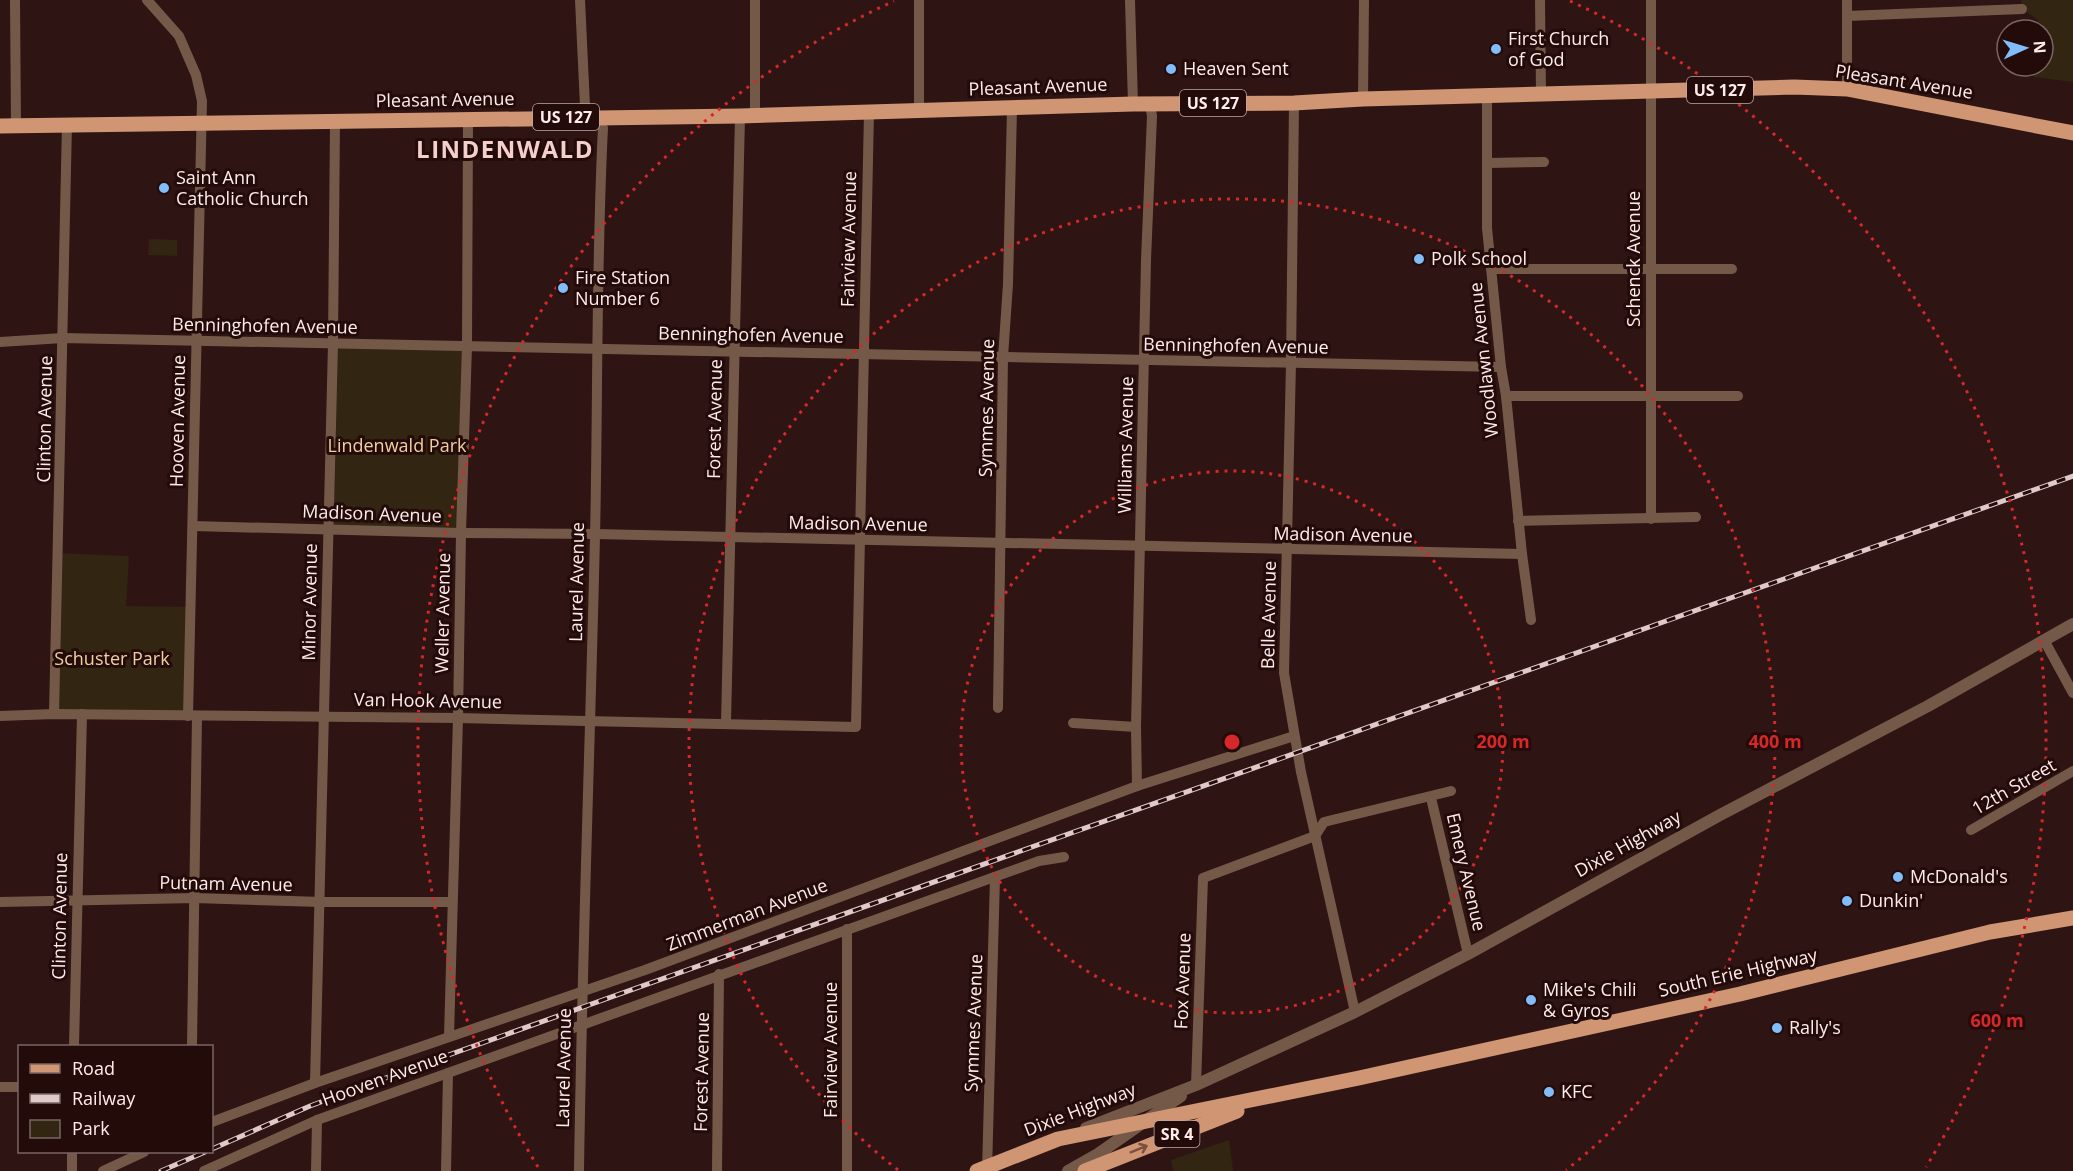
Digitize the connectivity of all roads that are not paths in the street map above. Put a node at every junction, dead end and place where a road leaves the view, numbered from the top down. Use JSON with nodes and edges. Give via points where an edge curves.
{"nodes":[{"id":1,"x":15,"y":0,"type":"edge"},
{"id":2,"x":147,"y":0,"type":"edge"},
{"id":3,"x":580,"y":0,"type":"edge"},
{"id":4,"x":755,"y":0,"type":"edge"},
{"id":5,"x":919,"y":0,"type":"edge"},
{"id":6,"x":1130,"y":0,"type":"edge"},
{"id":7,"x":1364,"y":0,"type":"edge"},
{"id":8,"x":1540,"y":0,"type":"edge"},
{"id":9,"x":1651,"y":0,"type":"edge"},
{"id":10,"x":1847,"y":0,"type":"edge"},
{"id":11,"x":2022,"y":9,"type":"dead end"},
{"id":12,"x":1847,"y":16,"type":"junction"},
{"id":13,"x":1847,"y":89,"type":"junction"},
{"id":14,"x":1650,"y":91,"type":"junction"},
{"id":15,"x":1541,"y":94,"type":"junction"},
{"id":16,"x":1488,"y":95,"type":"junction"},
{"id":17,"x":1364,"y":99,"type":"junction"},
{"id":18,"x":1294,"y":103,"type":"junction"},
{"id":19,"x":1132,"y":104,"type":"junction"},
{"id":20,"x":1150,"y":105,"type":"junction"},
{"id":21,"x":1012,"y":108,"type":"junction"},
{"id":22,"x":919,"y":110,"type":"junction"},
{"id":23,"x":869,"y":112,"type":"junction"},
{"id":24,"x":747,"y":116,"type":"junction"},
{"id":25,"x":595,"y":118,"type":"junction"},
{"id":26,"x":468,"y":119,"type":"junction"},
{"id":27,"x":335,"y":121,"type":"junction"},
{"id":28,"x":67,"y":124,"type":"junction"},
{"id":29,"x":202,"y":124,"type":"junction"},
{"id":30,"x":0,"y":126,"type":"edge"},
{"id":31,"x":16,"y":126,"type":"junction"},
{"id":32,"x":2073,"y":133,"type":"edge"},
{"id":33,"x":1544,"y":162,"type":"dead end"},
{"id":34,"x":1487,"y":163,"type":"junction"},
{"id":35,"x":1491,"y":269,"type":"junction"},
{"id":36,"x":1732,"y":269,"type":"dead end"},
{"id":37,"x":1650,"y":270,"type":"junction"},
{"id":38,"x":63,"y":338,"type":"junction"},
{"id":39,"x":0,"y":342,"type":"edge"},
{"id":40,"x":197,"y":342,"type":"junction"},
{"id":41,"x":333,"y":343,"type":"junction"},
{"id":42,"x":467,"y":346,"type":"junction"},
{"id":43,"x":598,"y":348,"type":"junction"},
{"id":44,"x":733,"y":351,"type":"junction"},
{"id":45,"x":863,"y":354,"type":"junction"},
{"id":46,"x":1003,"y":357,"type":"junction"},
{"id":47,"x":1145,"y":361,"type":"junction"},
{"id":48,"x":1291,"y":363,"type":"junction"},
{"id":49,"x":1501,"y":367,"type":"junction"},
{"id":50,"x":1506,"y":396,"type":"junction"},
{"id":51,"x":1650,"y":396,"type":"junction"},
{"id":52,"x":1738,"y":396,"type":"dead end"},
{"id":53,"x":1696,"y":517,"type":"dead end"},
{"id":54,"x":1651,"y":519,"type":"junction"},
{"id":55,"x":1518,"y":521,"type":"junction"},
{"id":56,"x":193,"y":526,"type":"junction"},
{"id":57,"x":328,"y":530,"type":"junction"},
{"id":58,"x":461,"y":533,"type":"junction"},
{"id":59,"x":595,"y":534,"type":"junction"},
{"id":60,"x":729,"y":538,"type":"junction"},
{"id":61,"x":859,"y":541,"type":"junction"},
{"id":62,"x":1001,"y":543,"type":"junction"},
{"id":63,"x":1141,"y":546,"type":"junction"},
{"id":64,"x":1287,"y":550,"type":"junction"},
{"id":65,"x":1522,"y":554,"type":"junction"},
{"id":66,"x":1531,"y":620,"type":"dead end"},
{"id":67,"x":2073,"y":624,"type":"edge"},
{"id":68,"x":2044,"y":640,"type":"junction"},
{"id":69,"x":2073,"y":693,"type":"edge"},
{"id":70,"x":998,"y":708,"type":"dead end"},
{"id":71,"x":54,"y":714,"type":"junction"},
{"id":72,"x":82,"y":714,"type":"junction"},
{"id":73,"x":0,"y":716,"type":"edge"},
{"id":74,"x":192,"y":716,"type":"junction"},
{"id":75,"x":325,"y":717,"type":"junction"},
{"id":76,"x":458,"y":718,"type":"junction"},
{"id":77,"x":590,"y":721,"type":"junction"},
{"id":78,"x":726,"y":723,"type":"junction"},
{"id":79,"x":1073,"y":723,"type":"dead end"},
{"id":80,"x":1136,"y":726,"type":"junction"},
{"id":81,"x":856,"y":727,"type":"joint"},
{"id":82,"x":1294,"y":736,"type":"junction"},
{"id":83,"x":2073,"y":771,"type":"edge"},
{"id":84,"x":1137,"y":786,"type":"junction"},
{"id":85,"x":1451,"y":791,"type":"dead end"},
{"id":86,"x":1431,"y":798,"type":"junction"},
{"id":87,"x":1971,"y":830,"type":"dead end"},
{"id":88,"x":1315,"y":836,"type":"junction"},
{"id":89,"x":1064,"y":857,"type":"dead end"},
{"id":90,"x":995,"y":877,"type":"junction"},
{"id":91,"x":195,"y":898,"type":"junction"},
{"id":92,"x":77,"y":901,"type":"junction"},
{"id":93,"x":0,"y":902,"type":"edge"},
{"id":94,"x":321,"y":902,"type":"junction"},
{"id":95,"x":452,"y":902,"type":"junction"},
{"id":96,"x":2073,"y":918,"type":"edge"},
{"id":97,"x":847,"y":929,"type":"junction"},
{"id":98,"x":1468,"y":954,"type":"junction"},
{"id":99,"x":719,"y":974,"type":"junction"},
{"id":100,"x":582,"y":994,"type":"junction"},
{"id":101,"x":1355,"y":1012,"type":"junction"},
{"id":102,"x":581,"y":1025,"type":"junction"},
{"id":103,"x":449,"y":1036,"type":"junction"},
{"id":104,"x":74,"y":1045,"type":"edge"},
{"id":105,"x":192,"y":1045,"type":"edge"},
{"id":106,"x":448,"y":1073,"type":"junction"},
{"id":107,"x":315,"y":1083,"type":"junction"},
{"id":108,"x":1196,"y":1085,"type":"junction"},
{"id":109,"x":0,"y":1087,"type":"edge"},
{"id":110,"x":18,"y":1087,"type":"edge"},
{"id":111,"x":1270,"y":1097,"type":"junction"},
{"id":112,"x":317,"y":1120,"type":"junction"},
{"id":113,"x":1146,"y":1121,"type":"junction"},
{"id":114,"x":213,"y":1122,"type":"edge"},
{"id":115,"x":1058,"y":1139,"type":"junction"},
{"id":116,"x":72,"y":1153,"type":"edge"},
{"id":117,"x":142,"y":1153,"type":"edge"},
{"id":118,"x":984,"y":1170,"type":"edge"},
{"id":119,"x":72,"y":1171,"type":"edge"},
{"id":120,"x":103,"y":1171,"type":"edge"},
{"id":121,"x":204,"y":1171,"type":"edge"},
{"id":122,"x":316,"y":1171,"type":"edge"},
{"id":123,"x":446,"y":1171,"type":"edge"},
{"id":124,"x":579,"y":1171,"type":"edge"},
{"id":125,"x":717,"y":1171,"type":"edge"},
{"id":126,"x":847,"y":1171,"type":"edge"},
{"id":127,"x":1068,"y":1171,"type":"edge"},
{"id":128,"x":1084,"y":1171,"type":"edge"}],
"edges":[{"from":1,"to":31,"type":"street"},
{"from":2,"to":29,"type":"street","name":"Hooven Avenue","via":[[179,36],[196,75]]},
{"from":3,"to":25,"type":"street","name":"Laurel Avenue","via":[[585,106]]},
{"from":4,"to":24,"type":"street","name":"Forest Avenue"},
{"from":5,"to":22,"type":"street"},
{"from":6,"to":19,"type":"street"},
{"from":7,"to":17,"type":"street"},
{"from":8,"to":15,"type":"street"},
{"from":9,"to":14,"type":"street","name":"Schenck Avenue"},
{"from":10,"to":12,"type":"street"},
{"from":11,"to":12,"type":"street"},
{"from":12,"to":13,"type":"street"},
{"from":13,"to":14,"type":"main road","name":"Pleasant Avenue","number":"US 127"},
{"from":13,"to":32,"type":"main road","name":"Pleasant Avenue","number":"US 127"},
{"from":14,"to":15,"type":"main road","name":"Pleasant Avenue","number":"US 127"},
{"from":14,"to":37,"type":"street","name":"Schenck Avenue"},
{"from":15,"to":16,"type":"main road","name":"Pleasant Avenue","number":"US 127"},
{"from":16,"to":17,"type":"main road","name":"Pleasant Avenue","number":"US 127"},
{"from":16,"to":34,"type":"street","name":"Woodlawn Avenue"},
{"from":17,"to":18,"type":"main road","name":"Pleasant Avenue","number":"US 127"},
{"from":18,"to":20,"type":"main road","name":"Pleasant Avenue","number":"US 127"},
{"from":18,"to":48,"type":"street","name":"Belle Avenue"},
{"from":19,"to":20,"type":"main road","name":"Pleasant Avenue","number":"US 127"},
{"from":19,"to":21,"type":"main road","name":"Pleasant Avenue","number":"US 127"},
{"from":20,"to":47,"type":"street","name":"Williams Avenue"},
{"from":21,"to":22,"type":"main road","name":"Pleasant Avenue","number":"US 127"},
{"from":21,"to":46,"type":"street","name":"Symmes Avenue"},
{"from":22,"to":23,"type":"main road","name":"Pleasant Avenue","number":"US 127"},
{"from":23,"to":24,"type":"main road","name":"Pleasant Avenue","number":"US 127"},
{"from":23,"to":45,"type":"street","name":"Fairview Avenue"},
{"from":24,"to":25,"type":"main road","name":"Pleasant Avenue","number":"US 127"},
{"from":24,"to":44,"type":"street","name":"Forest Avenue"},
{"from":25,"to":26,"type":"main road","name":"Pleasant Avenue","number":"US 127"},
{"from":25,"to":43,"type":"street","name":"Laurel Avenue","via":[[603,128]]},
{"from":26,"to":27,"type":"main road","name":"Pleasant Avenue","number":"US 127"},
{"from":26,"to":42,"type":"street","name":"Weller Avenue"},
{"from":27,"to":29,"type":"main road","name":"Pleasant Avenue","number":"US 127"},
{"from":27,"to":41,"type":"street","name":"Minor Avenue"},
{"from":28,"to":29,"type":"main road","name":"Pleasant Avenue","number":"US 127"},
{"from":28,"to":31,"type":"main road","name":"Pleasant Avenue","number":"US 127"},
{"from":28,"to":38,"type":"street","name":"Clinton Avenue"},
{"from":29,"to":40,"type":"street","name":"Hooven Avenue"},
{"from":30,"to":31,"type":"main road","name":"Pleasant Avenue","number":"US 127"},
{"from":33,"to":34,"type":"street"},
{"from":34,"to":35,"type":"street","name":"Woodlawn Avenue"},
{"from":35,"to":37,"type":"street"},
{"from":35,"to":49,"type":"street","name":"Woodlawn Avenue"},
{"from":36,"to":37,"type":"street"},
{"from":37,"to":51,"type":"street","name":"Schenck Avenue"},
{"from":38,"to":39,"type":"street","name":"Benninghofen Avenue"},
{"from":38,"to":40,"type":"street","name":"Benninghofen Avenue"},
{"from":38,"to":71,"type":"street","name":"Clinton Avenue"},
{"from":40,"to":41,"type":"street","name":"Benninghofen Avenue"},
{"from":40,"to":56,"type":"street","name":"Hooven Avenue"},
{"from":41,"to":42,"type":"street","name":"Benninghofen Avenue"},
{"from":41,"to":57,"type":"street","name":"Minor Avenue"},
{"from":42,"to":43,"type":"street","name":"Benninghofen Avenue"},
{"from":42,"to":58,"type":"street","name":"Weller Avenue"},
{"from":43,"to":44,"type":"street","name":"Benninghofen Avenue"},
{"from":43,"to":59,"type":"street","name":"Laurel Avenue"},
{"from":44,"to":45,"type":"street","name":"Benninghofen Avenue"},
{"from":44,"to":60,"type":"street","name":"Forest Avenue"},
{"from":45,"to":46,"type":"street","name":"Benninghofen Avenue"},
{"from":45,"to":61,"type":"street","name":"Fairview Avenue"},
{"from":46,"to":47,"type":"street","name":"Benninghofen Avenue"},
{"from":46,"to":62,"type":"street","name":"Symmes Avenue"},
{"from":47,"to":48,"type":"street","name":"Benninghofen Avenue"},
{"from":47,"to":63,"type":"street","name":"Williams Avenue"},
{"from":48,"to":49,"type":"street","name":"Benninghofen Avenue"},
{"from":48,"to":64,"type":"street","name":"Belle Avenue"},
{"from":49,"to":50,"type":"street","name":"Woodlawn Avenue"},
{"from":50,"to":51,"type":"street"},
{"from":50,"to":55,"type":"street","name":"Woodlawn Avenue"},
{"from":51,"to":52,"type":"street"},
{"from":51,"to":54,"type":"street","name":"Schenck Avenue"},
{"from":53,"to":54,"type":"street"},
{"from":54,"to":55,"type":"street"},
{"from":55,"to":65,"type":"street","name":"Woodlawn Avenue"},
{"from":56,"to":57,"type":"street","name":"Madison Avenue"},
{"from":56,"to":74,"type":"street","name":"Hooven Avenue"},
{"from":57,"to":58,"type":"street","name":"Madison Avenue"},
{"from":57,"to":75,"type":"street","name":"Minor Avenue"},
{"from":58,"to":59,"type":"street","name":"Madison Avenue"},
{"from":58,"to":76,"type":"street","name":"Weller Avenue"},
{"from":59,"to":60,"type":"street","name":"Madison Avenue"},
{"from":59,"to":77,"type":"street","name":"Laurel Avenue"},
{"from":60,"to":61,"type":"street","name":"Madison Avenue"},
{"from":60,"to":78,"type":"street","name":"Forest Avenue"},
{"from":61,"to":62,"type":"street","name":"Madison Avenue"},
{"from":61,"to":81,"type":"street","name":"Fairview Avenue"},
{"from":62,"to":63,"type":"street","name":"Madison Avenue"},
{"from":62,"to":70,"type":"street","name":"Symmes Avenue"},
{"from":63,"to":64,"type":"street","name":"Madison Avenue"},
{"from":63,"to":80,"type":"street","name":"Williams Avenue"},
{"from":64,"to":65,"type":"street","name":"Madison Avenue"},
{"from":64,"to":82,"type":"street","name":"Belle Avenue","via":[[1284,673]]},
{"from":65,"to":66,"type":"street","name":"Woodlawn Avenue"},
{"from":67,"to":68,"type":"street","name":"Dixie Highway"},
{"from":68,"to":69,"type":"street"},
{"from":68,"to":98,"type":"street","name":"Dixie Highway"},
{"from":71,"to":72,"type":"street","name":"Van Hook Avenue"},
{"from":71,"to":73,"type":"street","name":"Van Hook Avenue"},
{"from":72,"to":74,"type":"street","name":"Van Hook Avenue"},
{"from":72,"to":92,"type":"street","name":"Clinton Avenue"},
{"from":74,"to":75,"type":"street","name":"Van Hook Avenue"},
{"from":74,"to":91,"type":"street","name":"Hooven Avenue"},
{"from":75,"to":76,"type":"street","name":"Van Hook Avenue"},
{"from":75,"to":94,"type":"street","name":"Minor Avenue"},
{"from":76,"to":77,"type":"street","name":"Van Hook Avenue"},
{"from":76,"to":95,"type":"street","name":"Weller Avenue"},
{"from":77,"to":78,"type":"street","name":"Van Hook Avenue"},
{"from":77,"to":100,"type":"street","name":"Laurel Avenue"},
{"from":78,"to":81,"type":"street","name":"Van Hook Avenue"},
{"from":79,"to":80,"type":"street"},
{"from":80,"to":84,"type":"street","name":"Williams Avenue"},
{"from":82,"to":84,"type":"street","name":"Zimmerman Avenue"},
{"from":82,"to":88,"type":"street","name":"Belle Avenue"},
{"from":83,"to":87,"type":"street","name":"12th Street"},
{"from":84,"to":100,"type":"street","name":"Zimmerman Avenue"},
{"from":85,"to":86,"type":"street"},
{"from":86,"to":88,"type":"street","via":[[1324,822]]},
{"from":86,"to":98,"type":"street","name":"Emery Avenue"},
{"from":88,"to":101,"type":"street","name":"Belle Avenue"},
{"from":88,"to":108,"type":"street","name":"Fox Avenue","via":[[1203,878]]},
{"from":89,"to":90,"type":"street","via":[[1039,861]]},
{"from":90,"to":97,"type":"street"},
{"from":90,"to":118,"type":"street","name":"Symmes Avenue"},
{"from":91,"to":92,"type":"street","name":"Putnam Avenue"},
{"from":91,"to":94,"type":"street","name":"Putnam Avenue"},
{"from":91,"to":105,"type":"street","name":"Hooven Avenue"},
{"from":92,"to":93,"type":"street","name":"Putnam Avenue"},
{"from":92,"to":104,"type":"street","name":"Clinton Avenue"},
{"from":94,"to":95,"type":"street","name":"Putnam Avenue"},
{"from":94,"to":107,"type":"street","name":"Minor Avenue"},
{"from":95,"to":103,"type":"street","name":"Weller Avenue"},
{"from":96,"to":111,"type":"main road","name":"South Erie Highway","number":"SR 4","via":[[1990,932],[1740,994]]},
{"from":97,"to":99,"type":"street"},
{"from":97,"to":126,"type":"street","name":"Fairview Avenue"},
{"from":98,"to":101,"type":"street","name":"Dixie Highway"},
{"from":99,"to":102,"type":"street"},
{"from":99,"to":125,"type":"street","name":"Forest Avenue"},
{"from":100,"to":102,"type":"street","name":"Laurel Avenue"},
{"from":100,"to":103,"type":"street","name":"Zimmerman Avenue"},
{"from":101,"to":108,"type":"street","name":"Dixie Highway"},
{"from":102,"to":106,"type":"street","name":"Hooven Avenue"},
{"from":102,"to":124,"type":"street","name":"Laurel Avenue"},
{"from":103,"to":107,"type":"street","name":"Zimmerman Avenue"},
{"from":106,"to":112,"type":"street","name":"Hooven Avenue"},
{"from":106,"to":123,"type":"street"},
{"from":107,"to":114,"type":"street","name":"Zimmerman Avenue"},
{"from":108,"to":113,"type":"street","name":"Dixie Highway"},
{"from":108,"to":115,"type":"street","name":"Dixie Highway"},
{"from":109,"to":110,"type":"street"},
{"from":111,"to":113,"type":"main road","name":"South Erie Highway","number":"SR 4"},
{"from":128,"to":111,"type":"main road","name":"South Erie Highway","number":"SR 4","one_way":true},
{"from":112,"to":121,"type":"street","name":"Hooven Avenue"},
{"from":112,"to":122,"type":"street"},
{"from":113,"to":115,"type":"main road","name":"South Erie Highway","number":"SR 4"},
{"from":113,"to":127,"type":"street","name":"Dixie Highway"},
{"from":115,"to":118,"type":"main road","name":"Dixie Highway","number":"SR 4"},
{"from":116,"to":119,"type":"street"},
{"from":117,"to":120,"type":"street"}]}
